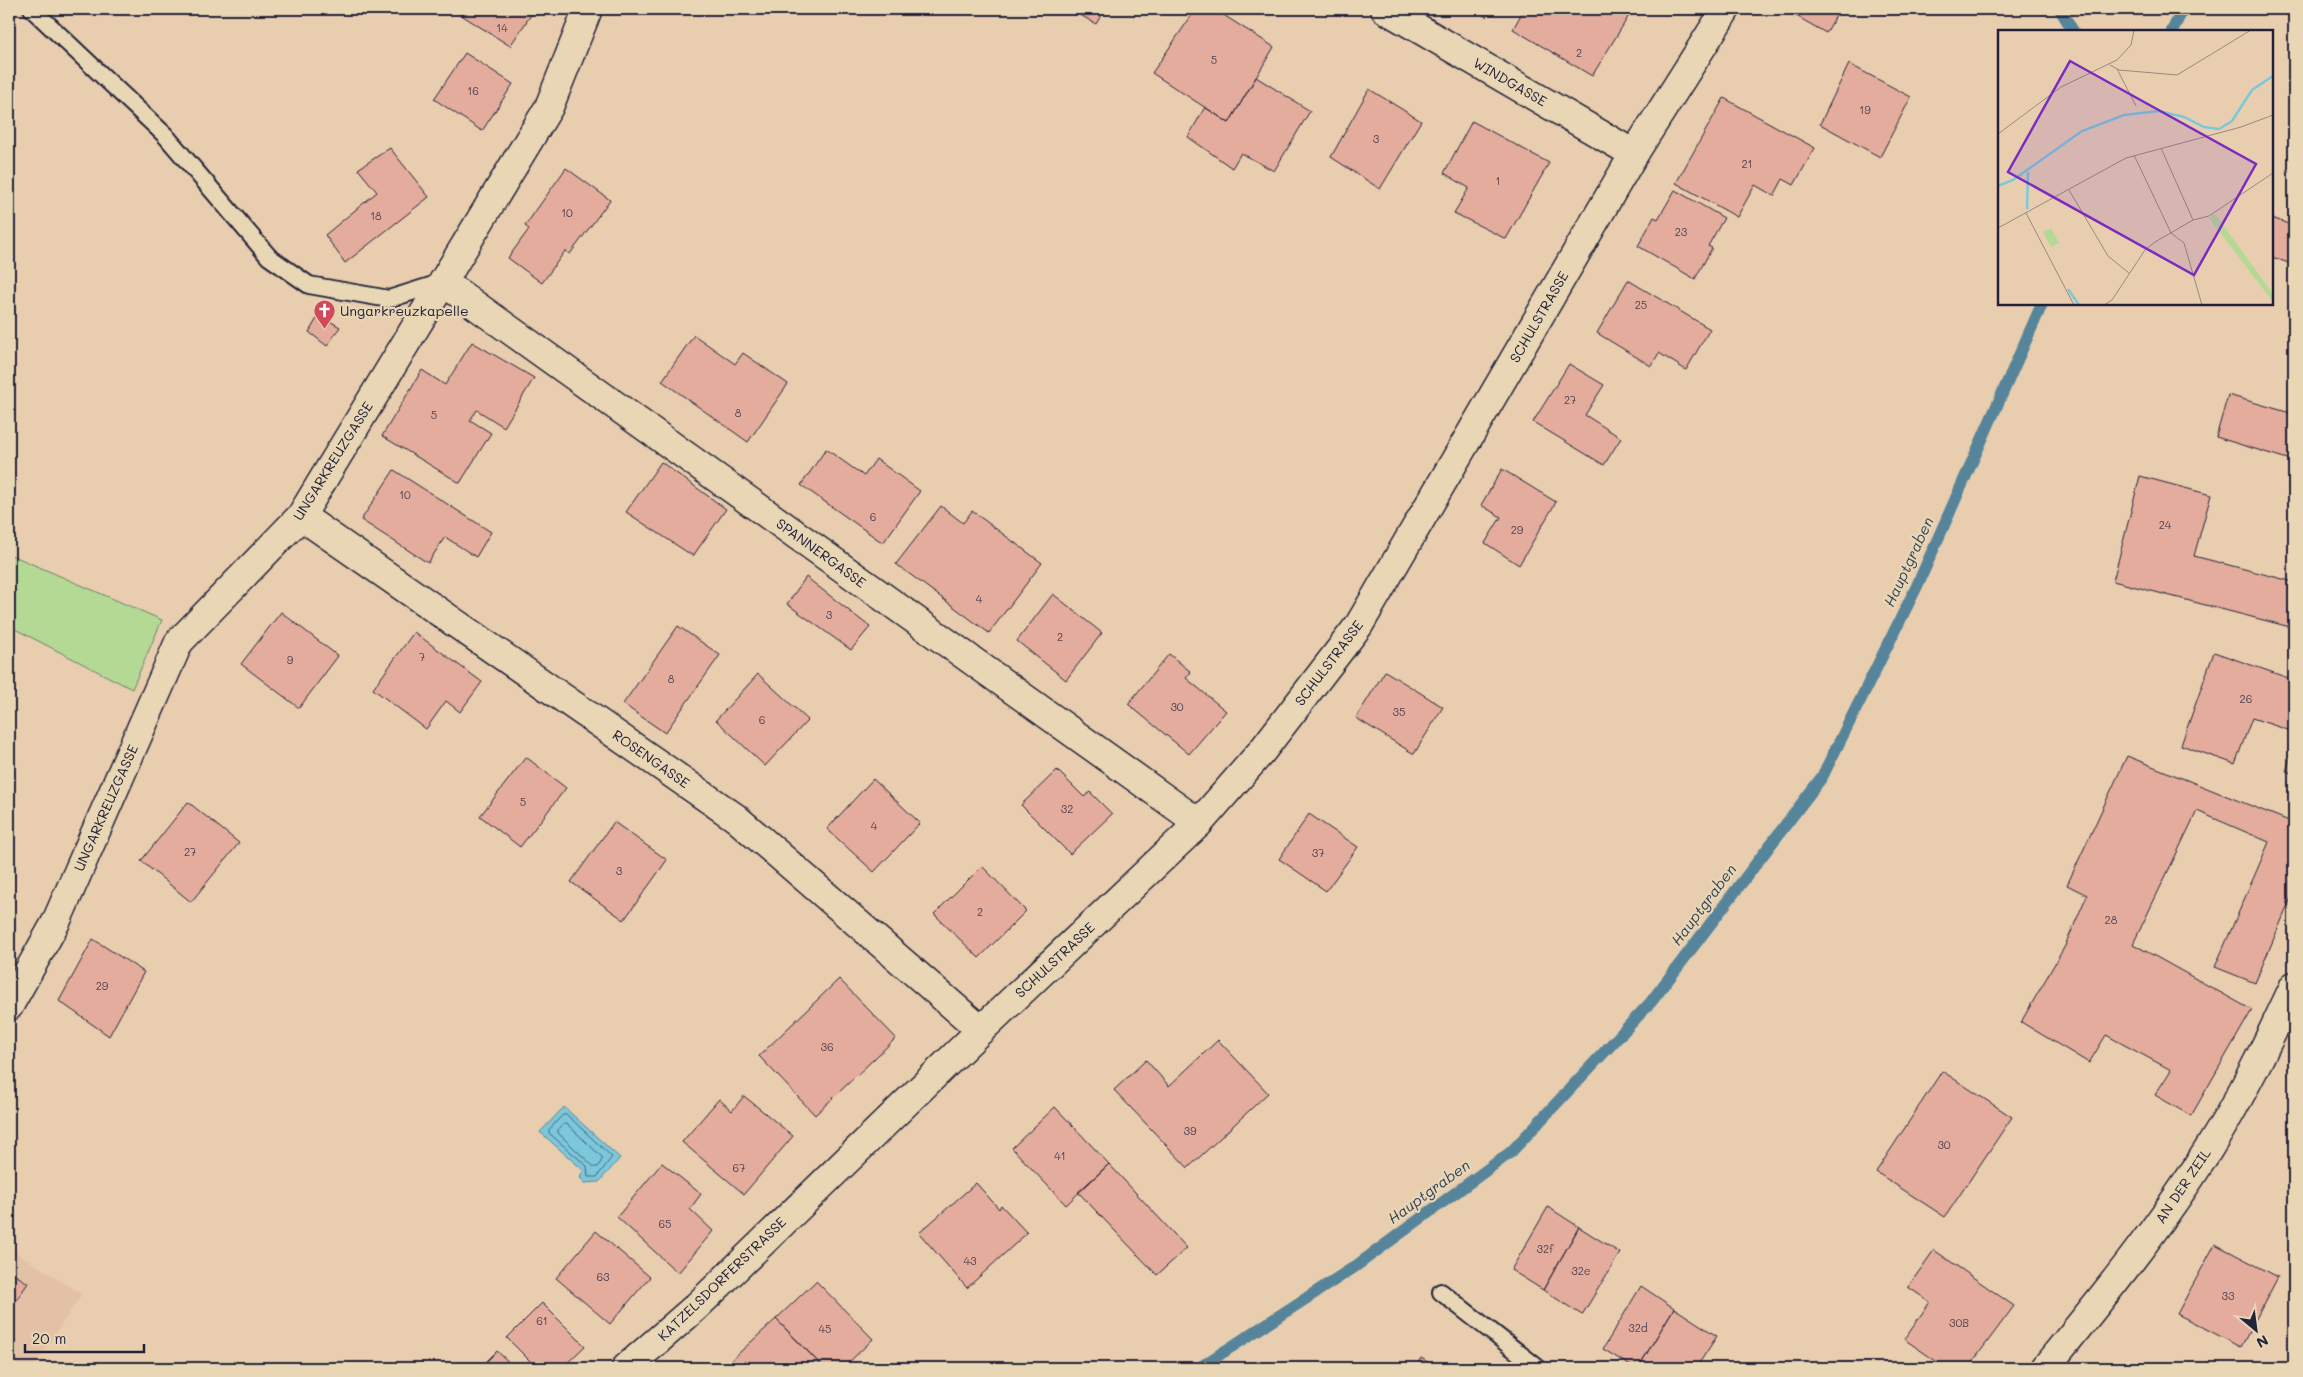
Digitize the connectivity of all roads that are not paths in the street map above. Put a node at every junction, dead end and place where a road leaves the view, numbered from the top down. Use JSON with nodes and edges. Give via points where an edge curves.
{"nodes":[{"id":1,"x":32,"y":9,"type":"edge"},
{"id":2,"x":588,"y":9,"type":"edge"},
{"id":3,"x":1385,"y":9,"type":"edge"},
{"id":4,"x":1726,"y":9,"type":"edge"},
{"id":5,"x":1634,"y":154,"type":"junction"},
{"id":6,"x":442,"y":282,"type":"junction"},
{"id":7,"x":302,"y":516,"type":"junction"},
{"id":8,"x":1199,"y":823,"type":"junction"},
{"id":9,"x":2294,"y":986,"type":"edge"},
{"id":10,"x":9,"y":1006,"type":"edge"},
{"id":11,"x":980,"y":1030,"type":"junction"},
{"id":12,"x":794,"y":1210,"type":"joint"},
{"id":13,"x":1441,"y":1292,"type":"dead end"},
{"id":14,"x":626,"y":1368,"type":"edge"},
{"id":15,"x":1538,"y":1368,"type":"edge"},
{"id":16,"x":2045,"y":1368,"type":"edge"}],
"edges":[{"from":1,"to":6,"type":"lane","via":[[165,134],[269,257],[309,285],[389,298]]},
{"from":2,"to":6,"type":"street","name":"UNGARKREUZGASSE","via":[[549,107]]},
{"from":3,"to":5,"type":"street","name":"WINDGASSE"},
{"from":4,"to":5,"type":"street","name":"SCHULSTRASSE"},
{"from":5,"to":8,"type":"street","name":"SCHULSTRASSE","via":[[1359,625],[1262,751]]},
{"from":6,"to":7,"type":"street","name":"UNGARKREUZGASSE"},
{"from":6,"to":8,"type":"street","name":"SPANNERGASSE"},
{"from":7,"to":10,"type":"street","name":"UNGARKREUZGASSE","via":[[179,642],[56,922]]},
{"from":7,"to":11,"type":"street","name":"ROSENGASSE","via":[[736,818]]},
{"from":8,"to":11,"type":"street","name":"SCHULSTRASSE"},
{"from":9,"to":16,"type":"street","name":"AN DER ZEIL","via":[[2247,1083],[2208,1150],[2103,1298]]},
{"from":11,"to":12,"type":"street","name":"SCHULSTRASSE"},
{"from":12,"to":14,"type":"street","name":"KATZELSDORFERSTRASSE","via":[[696,1307]]},
{"from":13,"to":15,"type":"lane"}]}
